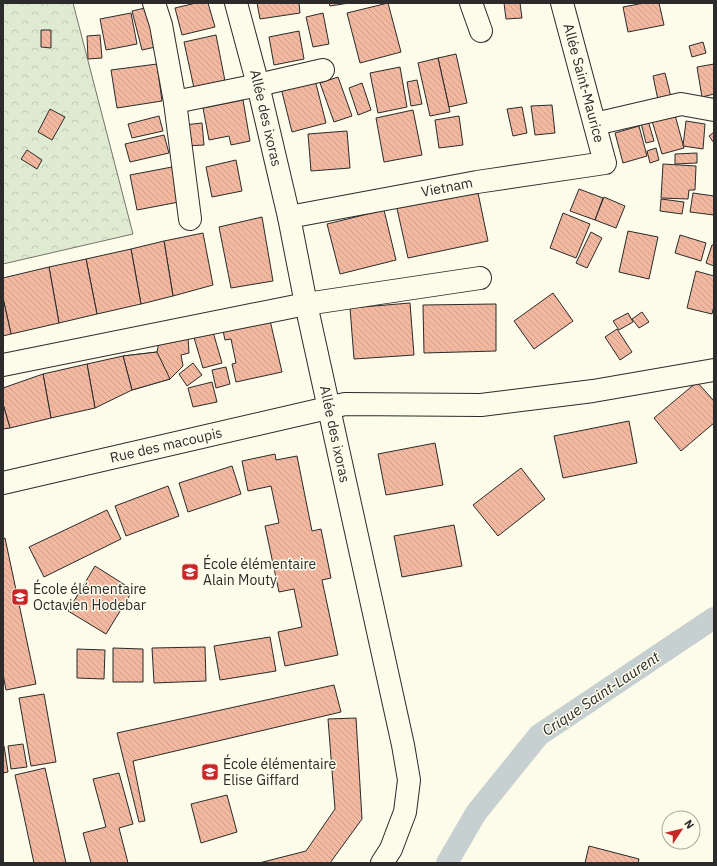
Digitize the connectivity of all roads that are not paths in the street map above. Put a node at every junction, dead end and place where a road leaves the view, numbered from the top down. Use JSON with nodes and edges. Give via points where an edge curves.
{"nodes":[{"id":1,"x":154,"y":3,"type":"edge"},
{"id":2,"x":236,"y":3,"type":"edge"},
{"id":3,"x":471,"y":3,"type":"edge"},
{"id":4,"x":562,"y":3,"type":"edge"},
{"id":5,"x":481,"y":31,"type":"dead end"},
{"id":6,"x":324,"y":70,"type":"dead end"},
{"id":7,"x":258,"y":85,"type":"junction"},
{"id":8,"x":175,"y":102,"type":"junction"},
{"id":9,"x":714,"y":110,"type":"edge"},
{"id":10,"x":595,"y":124,"type":"junction"},
{"id":11,"x":605,"y":163,"type":"joint"},
{"id":12,"x":289,"y":217,"type":"junction"},
{"id":13,"x":190,"y":219,"type":"dead end"},
{"id":14,"x":480,"y":278,"type":"dead end"},
{"id":15,"x":306,"y":304,"type":"junction"},
{"id":16,"x":3,"y":365,"type":"edge"},
{"id":17,"x":714,"y":370,"type":"edge"},
{"id":18,"x":329,"y":407,"type":"junction"},
{"id":19,"x":3,"y":483,"type":"edge"},
{"id":20,"x":382,"y":863,"type":"edge"}],
"edges":[{"from":1,"to":8,"type":"street","via":[[161,25]]},
{"from":2,"to":7,"type":"street","name":"Allée des ixoras"},
{"from":3,"to":5,"type":"street"},
{"from":4,"to":10,"type":"street","name":"Allée Saint-Maurice"},
{"from":6,"to":7,"type":"street"},
{"from":7,"to":8,"type":"street"},
{"from":7,"to":12,"type":"street","name":"Allée des ixoras"},
{"from":8,"to":13,"type":"street"},
{"from":9,"to":10,"type":"street","via":[[681,104]]},
{"from":10,"to":11,"type":"street","name":"Allée Saint-Maurice"},
{"from":11,"to":12,"type":"street","name":"Vietnam","via":[[477,182]]},
{"from":12,"to":15,"type":"street","name":"Allée des ixoras"},
{"from":14,"to":15,"type":"street"},
{"from":15,"to":16,"type":"street"},
{"from":15,"to":18,"type":"street","name":"Allée des ixoras"},
{"from":17,"to":18,"type":"street","name":"Rue des macoupis","via":[[593,391],[481,405],[345,404]]},
{"from":18,"to":19,"type":"street","name":"Rue des macoupis"},
{"from":18,"to":20,"type":"street","name":"Allée des ixoras","via":[[404,745],[409,780],[405,812],[391,849]]}]}
